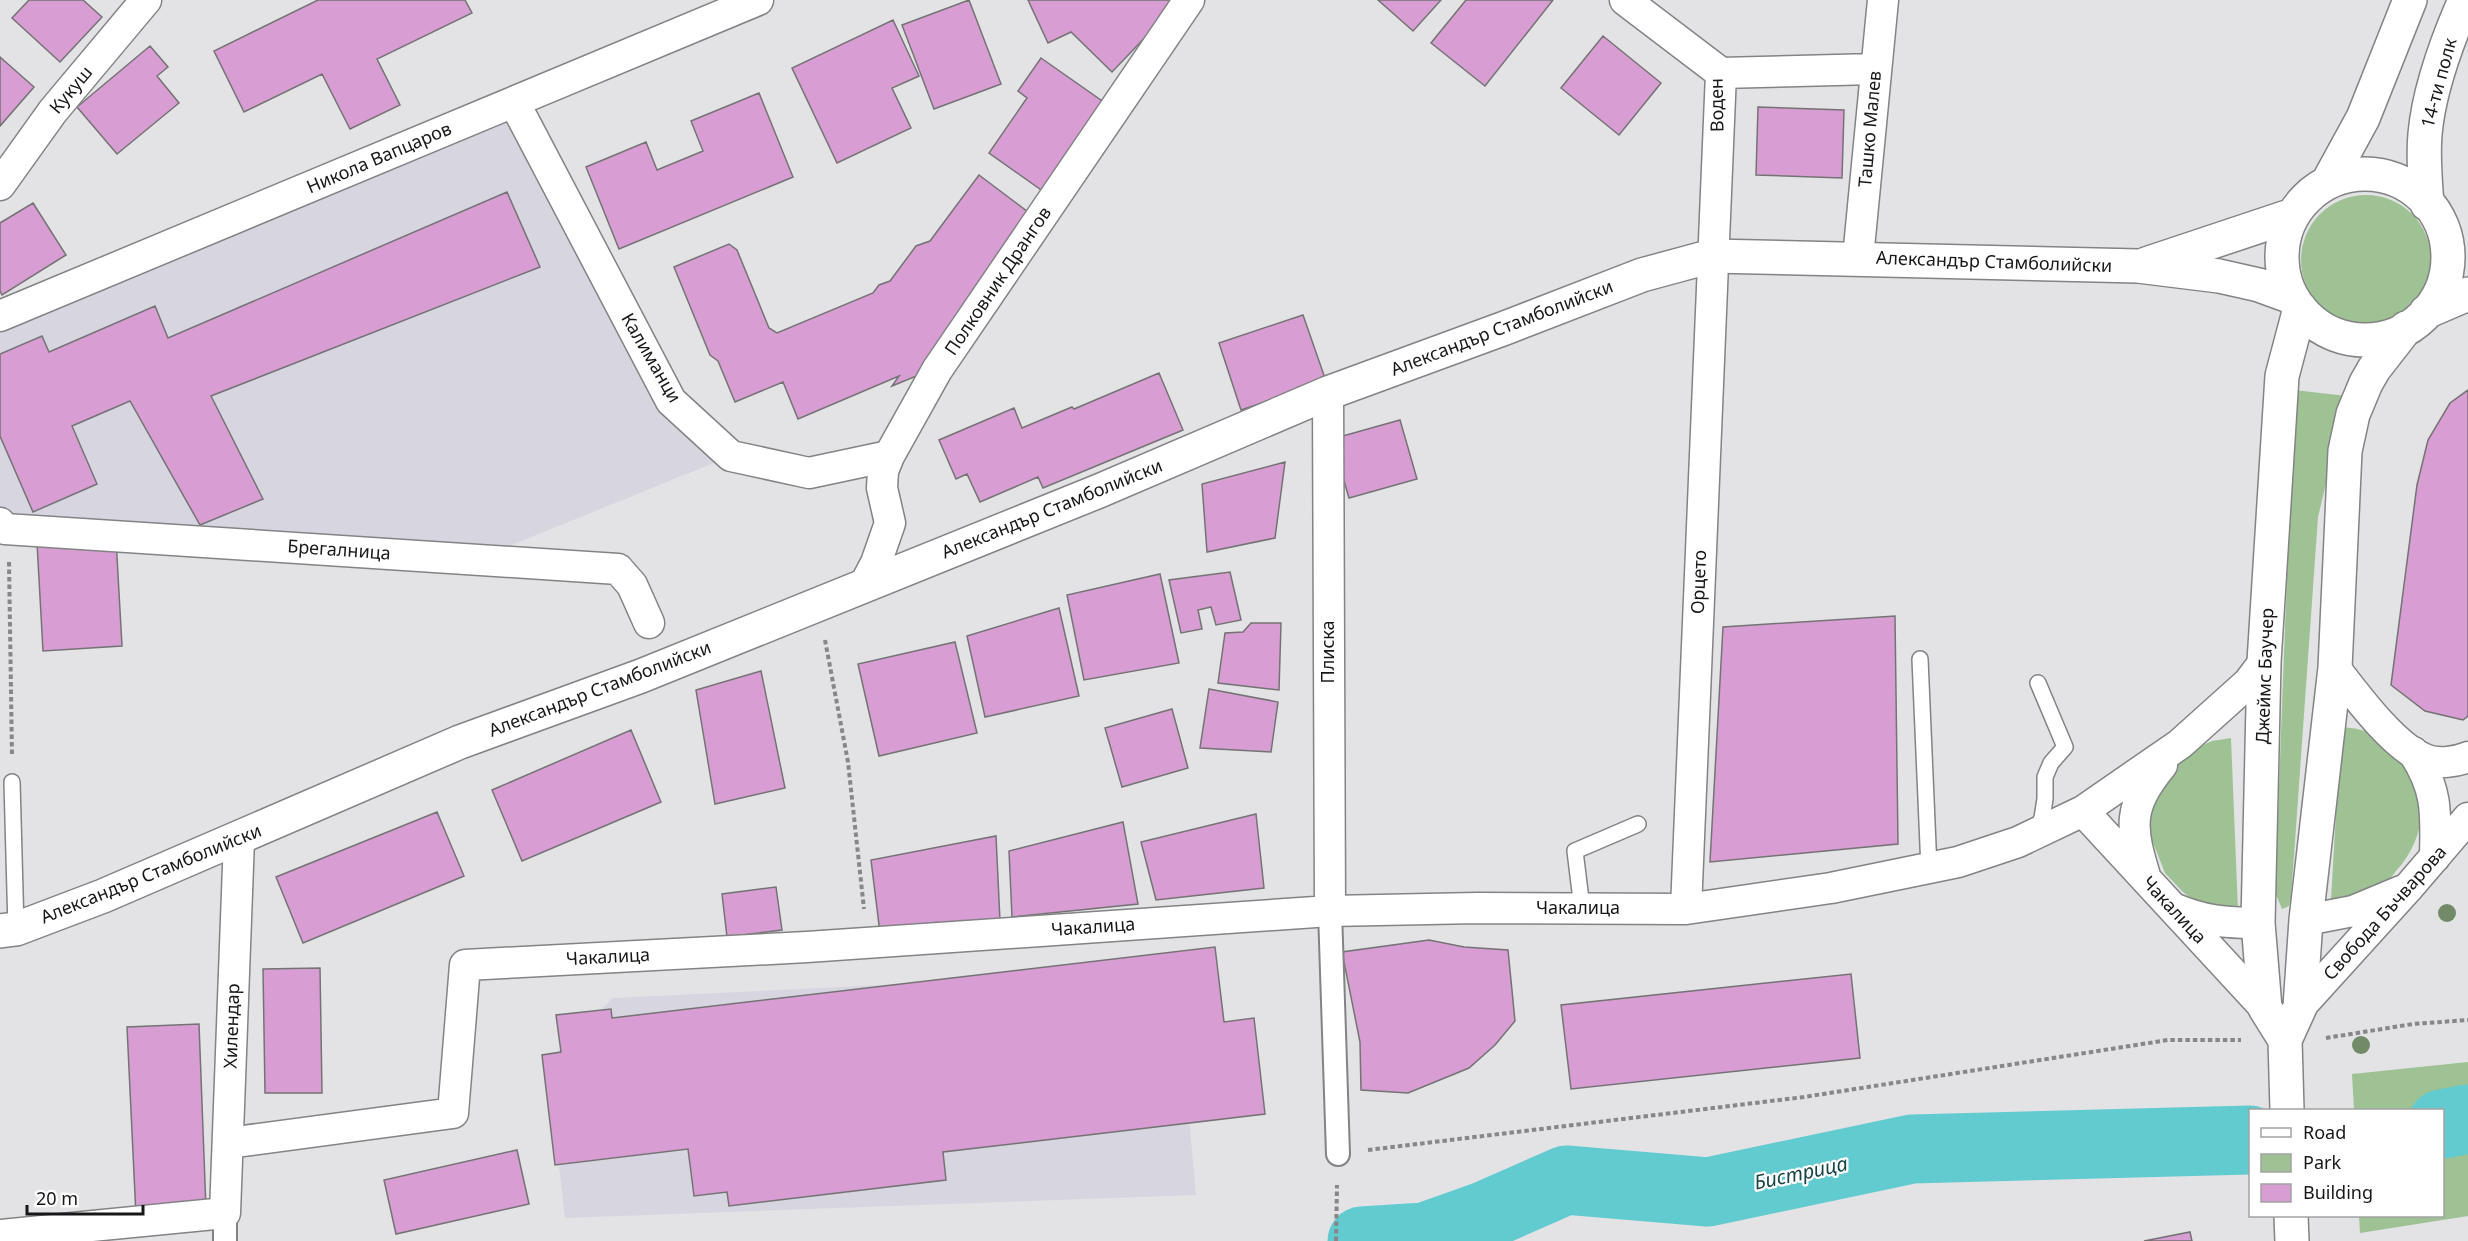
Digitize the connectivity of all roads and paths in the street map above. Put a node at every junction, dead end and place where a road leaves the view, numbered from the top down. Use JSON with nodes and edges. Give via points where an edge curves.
{"nodes":[{"id":1,"x":146,"y":0,"type":"edge"},
{"id":2,"x":758,"y":0,"type":"edge"},
{"id":3,"x":1189,"y":0,"type":"edge"},
{"id":4,"x":1625,"y":0,"type":"edge"},
{"id":5,"x":1883,"y":0,"type":"edge"},
{"id":6,"x":2410,"y":0,"type":"edge"},
{"id":7,"x":2465,"y":0,"type":"edge"},
{"id":8,"x":1875,"y":69,"type":"junction"},
{"id":9,"x":1721,"y":73,"type":"junction"},
{"id":10,"x":514,"y":102,"type":"junction"},
{"id":11,"x":2328,"y":182,"type":"junction"},
{"id":12,"x":0,"y":185,"type":"edge"},
{"id":13,"x":2431,"y":209,"type":"junction"},
{"id":14,"x":2293,"y":215,"type":"junction"},
{"id":15,"x":2468,"y":220,"type":"edge"},
{"id":16,"x":1712,"y":256,"type":"junction"},
{"id":17,"x":1858,"y":258,"type":"junction"},
{"id":18,"x":2138,"y":266,"type":"junction"},
{"id":19,"x":2468,"y":294,"type":"edge"},
{"id":20,"x":2296,"y":302,"type":"junction"},
{"id":21,"x":0,"y":316,"type":"edge"},
{"id":22,"x":2416,"y":320,"type":"junction"},
{"id":23,"x":1328,"y":393,"type":"junction"},
{"id":24,"x":890,"y":456,"type":"junction"},
{"id":25,"x":4,"y":526,"type":"edge"},
{"id":26,"x":865,"y":584,"type":"junction"},
{"id":27,"x":819,"y":603,"type":"junction"},
{"id":28,"x":649,"y":623,"type":"dead end"},
{"id":29,"x":1920,"y":659,"type":"dead end"},
{"id":30,"x":2264,"y":662,"type":"junction"},
{"id":31,"x":2335,"y":668,"type":"junction"},
{"id":32,"x":2038,"y":683,"type":"dead end"},
{"id":33,"x":2180,"y":744,"type":"junction"},
{"id":34,"x":2413,"y":752,"type":"junction"},
{"id":35,"x":2468,"y":757,"type":"edge"},
{"id":36,"x":12,"y":782,"type":"joint"},
{"id":37,"x":2083,"y":811,"type":"junction"},
{"id":38,"x":2468,"y":818,"type":"edge"},
{"id":39,"x":1638,"y":824,"type":"dead end"},
{"id":40,"x":2034,"y":834,"type":"junction"},
{"id":41,"x":239,"y":839,"type":"junction"},
{"id":42,"x":2436,"y":857,"type":"junction"},
{"id":43,"x":1929,"y":869,"type":"junction"},
{"id":44,"x":2147,"y":882,"type":"junction"},
{"id":45,"x":2408,"y":888,"type":"junction"},
{"id":46,"x":2170,"y":907,"type":"junction"},
{"id":47,"x":1582,"y":908,"type":"junction"},
{"id":48,"x":1686,"y":909,"type":"junction"},
{"id":49,"x":1330,"y":911,"type":"junction"},
{"id":50,"x":2306,"y":920,"type":"junction"},
{"id":51,"x":2258,"y":923,"type":"junction"},
{"id":52,"x":8,"y":930,"type":"edge"},
{"id":53,"x":868,"y":943,"type":"junction"},
{"id":54,"x":2300,"y":1007,"type":"junction"},
{"id":55,"x":2265,"y":1008,"type":"junction"},
{"id":56,"x":2468,"y":1020,"type":"edge"},
{"id":57,"x":2322,"y":1038,"type":"dead end"},
{"id":58,"x":2246,"y":1040,"type":"dead end"},
{"id":59,"x":2285,"y":1040,"type":"junction"},
{"id":60,"x":2287,"y":1109,"type":"edge"},
{"id":61,"x":228,"y":1143,"type":"junction"},
{"id":62,"x":1338,"y":1154,"type":"junction"},
{"id":63,"x":225,"y":1227,"type":"edge"},
{"id":64,"x":0,"y":1236,"type":"edge"},
{"id":65,"x":1336,"y":1241,"type":"edge"}],
"edges":[{"from":1,"to":12,"type":"street","name":"Кукуш","via":[[53,111]]},
{"from":2,"to":10,"type":"street","name":"Никола Вапцаров"},
{"from":3,"to":24,"type":"street","name":"Полковник Дрангов","via":[[937,370]]},
{"from":4,"to":9,"type":"street","name":"Воден"},
{"from":5,"to":8,"type":"street","name":"Ташко Малев"},
{"from":6,"to":11,"type":"street","via":[[2363,118]]},
{"from":7,"to":13,"type":"street","name":"14-ти полк","via":[[2434,86],[2425,133],[2424,166]]},
{"from":8,"to":9,"type":"street"},
{"from":8,"to":17,"type":"street","name":"Ташко Малев"},
{"from":9,"to":16,"type":"street","name":"Воден"},
{"from":10,"to":21,"type":"street","name":"Никола Вапцаров"},
{"from":10,"to":24,"type":"street","name":"Калиманци","via":[[671,401],[731,456],[808,473]]},
{"from":11,"to":13,"type":"street","via":[[2364,174],[2387,177],[2409,188]]},
{"from":11,"to":14,"type":"street","via":[[2308,196]]},
{"from":13,"to":15,"type":"street"},
{"from":13,"to":22,"type":"street","via":[[2445,238],[2447,264],[2441,290]]},
{"from":14,"to":18,"type":"street","name":"Александър Стамболийски"},
{"from":14,"to":20,"type":"street","via":[[2284,237],[2282,262]]},
{"from":16,"to":17,"type":"street","name":"Александър Стамболийски"},
{"from":16,"to":23,"type":"street","name":"Александър Стамболийски","via":[[1642,275]]},
{"from":16,"to":48,"type":"street","name":"Орцето"},
{"from":17,"to":18,"type":"street","name":"Александър Стамболийски"},
{"from":18,"to":20,"type":"street","name":"Александър Стамболийски","via":[[2259,285]]},
{"from":19,"to":22,"type":"street"},
{"from":20,"to":22,"type":"street","via":[[2322,328],[2349,338],[2393,335]]},
{"from":20,"to":30,"type":"street","name":"Джеймс Баучер","via":[[2282,376]]},
{"from":22,"to":31,"type":"street","via":[[2374,369],[2353,414],[2345,451]]},
{"from":23,"to":26,"type":"street","name":"Александър Стамболийски","via":[[1099,491]]},
{"from":23,"to":49,"type":"street","name":"Плиска"},
{"from":24,"to":26,"type":"street","name":"Полковник Дрангов","via":[[883,471],[882,488],[890,523]]},
{"from":25,"to":28,"type":"street","name":"Брегалница","via":[[618,570],[633,585]]},
{"from":25,"to":36,"type":"path"},
{"from":26,"to":27,"type":"street","name":"Александър Стамболийски"},
{"from":27,"to":41,"type":"street","name":"Александър Стамболийски","via":[[641,676],[460,742]]},
{"from":27,"to":53,"type":"path","via":[[848,762]]},
{"from":29,"to":43,"type":"lane"},
{"from":30,"to":33,"type":"street","name":"Чакалица","via":[[2248,683]]},
{"from":30,"to":51,"type":"street","name":"Джеймс Баучер"},
{"from":31,"to":34,"type":"street","via":[[2363,704]]},
{"from":31,"to":50,"type":"street"},
{"from":32,"to":40,"type":"lane","via":[[2065,747],[2045,777],[2044,808]]},
{"from":33,"to":37,"type":"street","name":"Чакалица"},
{"from":33,"to":44,"type":"street","via":[[2137,801],[2134,824]]},
{"from":34,"to":35,"type":"street","via":[[2441,762]]},
{"from":34,"to":42,"type":"street","via":[[2434,794]]},
{"from":36,"to":52,"type":"lane"},
{"from":37,"to":40,"type":"street","name":"Чакалица"},
{"from":37,"to":44,"type":"street","name":"Чакалица"},
{"from":38,"to":42,"type":"street","name":"Свобода Бъчварова"},
{"from":39,"to":47,"type":"lane","via":[[1575,851]]},
{"from":40,"to":43,"type":"street","name":"Чакалица"},
{"from":41,"to":52,"type":"street","name":"Александър Стамболийски","via":[[103,896]]},
{"from":41,"to":61,"type":"street","name":"Хилендар"},
{"from":42,"to":45,"type":"street","name":"Свобода Бъчварова"},
{"from":43,"to":48,"type":"street","name":"Чакалица"},
{"from":44,"to":46,"type":"street","name":"Чакалица"},
{"from":45,"to":50,"type":"street","via":[[2353,911]]},
{"from":45,"to":54,"type":"street","name":"Свобода Бъчварова"},
{"from":46,"to":51,"type":"street","via":[[2198,919]]},
{"from":46,"to":55,"type":"street","name":"Чакалица"},
{"from":47,"to":48,"type":"street","name":"Чакалица"},
{"from":47,"to":49,"type":"street","name":"Чакалица"},
{"from":49,"to":53,"type":"street","name":"Чакалица"},
{"from":49,"to":62,"type":"street"},
{"from":50,"to":51,"type":"street"},
{"from":50,"to":54,"type":"street"},
{"from":51,"to":55,"type":"street","name":"Джеймс Баучер"},
{"from":53,"to":61,"type":"street","name":"Чакалица","via":[[465,965],[453,1113]]},
{"from":54,"to":59,"type":"street"},
{"from":55,"to":59,"type":"street","name":"Джеймс Баучер"},
{"from":56,"to":57,"type":"path"},
{"from":58,"to":62,"type":"path","via":[[2168,1040],[1804,1096]]},
{"from":59,"to":60,"type":"street"},
{"from":61,"to":63,"type":"street","name":"Хилендар"},
{"from":62,"to":65,"type":"path"},
{"from":63,"to":64,"type":"street"}]}
